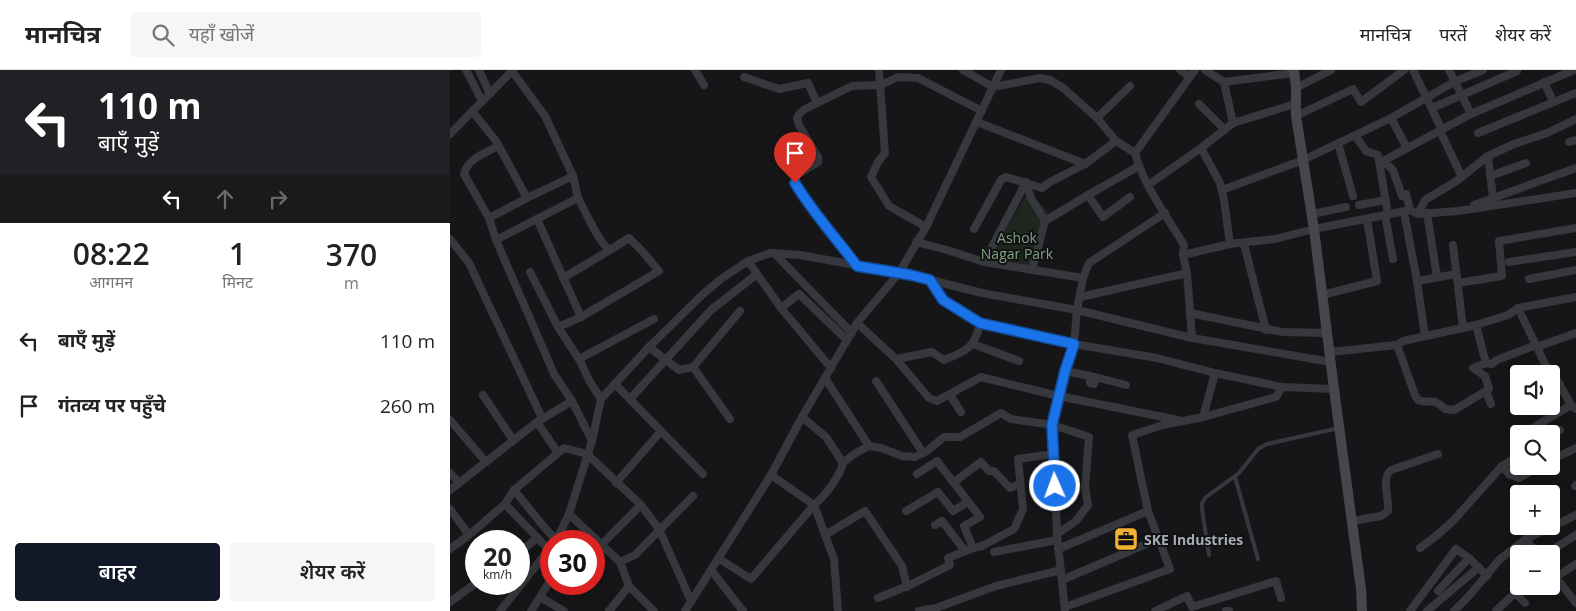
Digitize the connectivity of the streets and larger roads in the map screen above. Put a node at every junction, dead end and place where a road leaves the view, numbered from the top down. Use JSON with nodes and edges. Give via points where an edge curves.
{"nodes":[{"id":1,"x":466,"y":70,"type":"edge"},
{"id":2,"x":480,"y":70,"type":"edge"},
{"id":3,"x":513,"y":70,"type":"edge"},
{"id":4,"x":695,"y":70,"type":"edge"},
{"id":5,"x":879,"y":70,"type":"edge"},
{"id":6,"x":963,"y":70,"type":"edge"},
{"id":7,"x":1001,"y":70,"type":"edge"},
{"id":8,"x":1180,"y":70,"type":"edge"},
{"id":9,"x":1205,"y":70,"type":"edge"},
{"id":10,"x":1331,"y":70,"type":"edge"},
{"id":11,"x":1404,"y":70,"type":"edge"},
{"id":12,"x":1413,"y":70,"type":"edge"},
{"id":13,"x":1449,"y":70,"type":"edge"},
{"id":14,"x":1484,"y":70,"type":"edge"},
{"id":15,"x":1574,"y":70,"type":"edge"},
{"id":16,"x":1517,"y":71,"type":"edge"},
{"id":17,"x":1294,"y":72,"type":"edge"},
{"id":18,"x":1192,"y":73,"type":"edge"},
{"id":19,"x":744,"y":77,"type":"dead end"},
{"id":20,"x":1224,"y":82,"type":"junction"},
{"id":21,"x":1454,"y":82,"type":"junction"},
{"id":22,"x":1544,"y":82,"type":"junction"},
{"id":23,"x":704,"y":85,"type":"dead end"},
{"id":24,"x":881,"y":85,"type":"junction"},
{"id":25,"x":1130,"y":86,"type":"dead end"},
{"id":26,"x":993,"y":87,"type":"junction"},
{"id":27,"x":1296,"y":88,"type":"junction"},
{"id":28,"x":1576,"y":92,"type":"edge"},
{"id":29,"x":490,"y":94,"type":"junction"},
{"id":30,"x":1461,"y":95,"type":"junction"},
{"id":31,"x":1427,"y":97,"type":"junction"},
{"id":32,"x":482,"y":101,"type":"junction"},
{"id":33,"x":1553,"y":102,"type":"junction"},
{"id":34,"x":817,"y":103,"type":"junction"},
{"id":35,"x":1199,"y":104,"type":"dead end"},
{"id":36,"x":1295,"y":104,"type":"junction"},
{"id":37,"x":1432,"y":108,"type":"junction"},
{"id":38,"x":982,"y":111,"type":"junction"},
{"id":39,"x":472,"y":112,"type":"junction"},
{"id":40,"x":1471,"y":114,"type":"junction"},
{"id":41,"x":1296,"y":116,"type":"junction"},
{"id":42,"x":1097,"y":118,"type":"junction"},
{"id":43,"x":1391,"y":118,"type":"junction"},
{"id":44,"x":1576,"y":119,"type":"edge"},
{"id":45,"x":977,"y":122,"type":"junction"},
{"id":46,"x":1233,"y":123,"type":"junction"},
{"id":47,"x":452,"y":129,"type":"edge"},
{"id":48,"x":1224,"y":130,"type":"junction"},
{"id":49,"x":1441,"y":130,"type":"junction"},
{"id":50,"x":1478,"y":133,"type":"dead end"},
{"id":51,"x":1355,"y":135,"type":"junction"},
{"id":52,"x":1116,"y":141,"type":"junction"},
{"id":53,"x":1338,"y":143,"type":"junction"},
{"id":54,"x":498,"y":146,"type":"junction"},
{"id":55,"x":1201,"y":148,"type":"junction"},
{"id":56,"x":1406,"y":148,"type":"junction"},
{"id":57,"x":1135,"y":153,"type":"junction"},
{"id":58,"x":1488,"y":156,"type":"junction"},
{"id":59,"x":1303,"y":160,"type":"junction"},
{"id":60,"x":1526,"y":163,"type":"dead end"},
{"id":61,"x":1085,"y":164,"type":"junction"},
{"id":62,"x":1138,"y":166,"type":"junction"},
{"id":63,"x":1576,"y":168,"type":"edge"},
{"id":64,"x":573,"y":176,"type":"junction"},
{"id":65,"x":1462,"y":176,"type":"junction"},
{"id":66,"x":1490,"y":176,"type":"junction"},
{"id":67,"x":1026,"y":182,"type":"junction"},
{"id":68,"x":1148,"y":185,"type":"junction"},
{"id":69,"x":1222,"y":190,"type":"junction"},
{"id":70,"x":1576,"y":193,"type":"edge"},
{"id":71,"x":1088,"y":195,"type":"junction"},
{"id":72,"x":1353,"y":196,"type":"dead end"},
{"id":73,"x":1130,"y":197,"type":"dead end"},
{"id":74,"x":527,"y":198,"type":"junction"},
{"id":75,"x":578,"y":198,"type":"junction"},
{"id":76,"x":1494,"y":198,"type":"junction"},
{"id":77,"x":1386,"y":200,"type":"junction"},
{"id":78,"x":1359,"y":205,"type":"dead end"},
{"id":79,"x":1346,"y":207,"type":"dead end"},
{"id":80,"x":1458,"y":211,"type":"junction"},
{"id":81,"x":1411,"y":212,"type":"junction"},
{"id":82,"x":1165,"y":213,"type":"junction"},
{"id":83,"x":1427,"y":213,"type":"junction"},
{"id":84,"x":1312,"y":214,"type":"junction"},
{"id":85,"x":1387,"y":215,"type":"junction"},
{"id":86,"x":489,"y":218,"type":"junction"},
{"id":87,"x":537,"y":219,"type":"junction"},
{"id":88,"x":1367,"y":219,"type":"junction"},
{"id":89,"x":1045,"y":222,"type":"junction"},
{"id":90,"x":926,"y":227,"type":"junction"},
{"id":91,"x":974,"y":228,"type":"dead end"},
{"id":92,"x":1576,"y":228,"type":"edge"},
{"id":93,"x":1314,"y":229,"type":"junction"},
{"id":94,"x":450,"y":239,"type":"edge"},
{"id":95,"x":496,"y":240,"type":"junction"},
{"id":96,"x":916,"y":242,"type":"junction"},
{"id":97,"x":1230,"y":244,"type":"junction"},
{"id":98,"x":1244,"y":244,"type":"junction"},
{"id":99,"x":1453,"y":244,"type":"dead end"},
{"id":100,"x":610,"y":250,"type":"junction"},
{"id":101,"x":1576,"y":252,"type":"edge"},
{"id":102,"x":774,"y":253,"type":"junction"},
{"id":103,"x":1183,"y":256,"type":"junction"},
{"id":104,"x":1393,"y":260,"type":"dead end"},
{"id":105,"x":748,"y":261,"type":"junction"},
{"id":106,"x":984,"y":262,"type":"junction"},
{"id":107,"x":1509,"y":262,"type":"dead end"},
{"id":108,"x":857,"y":266,"type":"junction"},
{"id":109,"x":1032,"y":270,"type":"junction"},
{"id":110,"x":1576,"y":270,"type":"edge"},
{"id":111,"x":530,"y":272,"type":"dead end"},
{"id":112,"x":898,"y":273,"type":"junction"},
{"id":113,"x":757,"y":274,"type":"junction"},
{"id":114,"x":1187,"y":274,"type":"junction"},
{"id":115,"x":1456,"y":274,"type":"junction"},
{"id":116,"x":1437,"y":277,"type":"junction"},
{"id":117,"x":563,"y":278,"type":"junction"},
{"id":118,"x":1083,"y":278,"type":"junction"},
{"id":119,"x":1529,"y":279,"type":"dead end"},
{"id":120,"x":930,"y":280,"type":"junction"},
{"id":121,"x":1417,"y":281,"type":"junction"},
{"id":122,"x":1458,"y":283,"type":"junction"},
{"id":123,"x":1322,"y":294,"type":"junction"},
{"id":124,"x":1080,"y":297,"type":"junction"},
{"id":125,"x":1576,"y":297,"type":"edge"},
{"id":126,"x":782,"y":308,"type":"junction"},
{"id":127,"x":1518,"y":308,"type":"junction"},
{"id":128,"x":1077,"y":310,"type":"junction"},
{"id":129,"x":740,"y":311,"type":"dead end"},
{"id":130,"x":1190,"y":313,"type":"junction"},
{"id":131,"x":580,"y":317,"type":"junction"},
{"id":132,"x":654,"y":319,"type":"dead end"},
{"id":133,"x":858,"y":323,"type":"junction"},
{"id":134,"x":980,"y":323,"type":"junction"},
{"id":135,"x":1476,"y":325,"type":"junction"},
{"id":136,"x":558,"y":328,"type":"junction"},
{"id":137,"x":1463,"y":328,"type":"junction"},
{"id":138,"x":1266,"y":330,"type":"junction"},
{"id":139,"x":852,"y":333,"type":"junction"},
{"id":140,"x":1327,"y":333,"type":"junction"},
{"id":141,"x":1576,"y":333,"type":"edge"},
{"id":142,"x":1425,"y":336,"type":"junction"},
{"id":143,"x":1192,"y":338,"type":"junction"},
{"id":144,"x":847,"y":340,"type":"junction"},
{"id":145,"x":973,"y":344,"type":"junction"},
{"id":146,"x":1074,"y":344,"type":"junction"},
{"id":147,"x":1397,"y":345,"type":"junction"},
{"id":148,"x":1536,"y":346,"type":"junction"},
{"id":149,"x":649,"y":347,"type":"junction"},
{"id":150,"x":1330,"y":357,"type":"junction"},
{"id":151,"x":579,"y":359,"type":"junction"},
{"id":152,"x":896,"y":359,"type":"junction"},
{"id":153,"x":665,"y":361,"type":"junction"},
{"id":154,"x":1019,"y":361,"type":"dead end"},
{"id":155,"x":1486,"y":363,"type":"junction"},
{"id":156,"x":1546,"y":365,"type":"edge"},
{"id":157,"x":693,"y":368,"type":"junction"},
{"id":158,"x":831,"y":368,"type":"junction"},
{"id":159,"x":1065,"y":371,"type":"junction"},
{"id":160,"x":1214,"y":373,"type":"junction"},
{"id":161,"x":825,"y":378,"type":"junction"},
{"id":162,"x":876,"y":381,"type":"dead end"},
{"id":163,"x":615,"y":384,"type":"junction"},
{"id":164,"x":1126,"y":385,"type":"dead end"},
{"id":165,"x":1282,"y":387,"type":"junction"},
{"id":166,"x":1560,"y":389,"type":"edge"},
{"id":167,"x":1334,"y":390,"type":"junction"},
{"id":168,"x":1486,"y":391,"type":"junction"},
{"id":169,"x":483,"y":395,"type":"dead end"},
{"id":170,"x":950,"y":395,"type":"junction"},
{"id":171,"x":1059,"y":396,"type":"junction"},
{"id":172,"x":630,"y":398,"type":"junction"},
{"id":173,"x":601,"y":399,"type":"junction"},
{"id":174,"x":572,"y":401,"type":"junction"},
{"id":175,"x":1491,"y":404,"type":"dead end"},
{"id":176,"x":1574,"y":407,"type":"edge"},
{"id":177,"x":961,"y":412,"type":"dead end"},
{"id":178,"x":802,"y":417,"type":"junction"},
{"id":179,"x":1203,"y":417,"type":"junction"},
{"id":180,"x":730,"y":419,"type":"dead end"},
{"id":181,"x":450,"y":420,"type":"edge"},
{"id":182,"x":540,"y":420,"type":"junction"},
{"id":183,"x":1182,"y":421,"type":"junction"},
{"id":184,"x":1052,"y":425,"type":"junction"},
{"id":185,"x":1539,"y":425,"type":"edge"},
{"id":186,"x":661,"y":430,"type":"junction"},
{"id":187,"x":513,"y":440,"type":"junction"},
{"id":188,"x":592,"y":441,"type":"junction"},
{"id":189,"x":869,"y":446,"type":"junction"},
{"id":190,"x":1576,"y":448,"type":"edge"},
{"id":191,"x":558,"y":453,"type":"junction"},
{"id":192,"x":923,"y":453,"type":"junction"},
{"id":193,"x":587,"y":454,"type":"junction"},
{"id":194,"x":1054,"y":454,"type":"junction"},
{"id":195,"x":1438,"y":454,"type":"dead end"},
{"id":196,"x":1560,"y":456,"type":"edge"},
{"id":197,"x":1510,"y":461,"type":"edge"},
{"id":198,"x":486,"y":462,"type":"junction"},
{"id":199,"x":843,"y":463,"type":"junction"},
{"id":200,"x":1502,"y":466,"type":"junction"},
{"id":201,"x":450,"y":473,"type":"edge"},
{"id":202,"x":703,"y":474,"type":"dead end"},
{"id":203,"x":918,"y":474,"type":"dead end"},
{"id":204,"x":771,"y":475,"type":"junction"},
{"id":205,"x":1510,"y":475,"type":"edge"},
{"id":206,"x":1510,"y":475,"type":"edge"},
{"id":207,"x":1524,"y":475,"type":"edge"},
{"id":208,"x":954,"y":482,"type":"junction"},
{"id":209,"x":459,"y":483,"type":"junction"},
{"id":210,"x":616,"y":483,"type":"junction"},
{"id":211,"x":1020,"y":484,"type":"junction"},
{"id":212,"x":450,"y":490,"type":"edge"},
{"id":213,"x":514,"y":490,"type":"junction"},
{"id":214,"x":693,"y":496,"type":"dead end"},
{"id":215,"x":968,"y":502,"type":"junction"},
{"id":216,"x":505,"y":504,"type":"junction"},
{"id":217,"x":814,"y":504,"type":"junction"},
{"id":218,"x":641,"y":505,"type":"junction"},
{"id":219,"x":450,"y":509,"type":"edge"},
{"id":220,"x":1148,"y":511,"type":"junction"},
{"id":221,"x":906,"y":512,"type":"dead end"},
{"id":222,"x":569,"y":514,"type":"junction"},
{"id":223,"x":1576,"y":516,"type":"edge"},
{"id":224,"x":1352,"y":521,"type":"junction"},
{"id":225,"x":935,"y":524,"type":"dead end"},
{"id":226,"x":658,"y":529,"type":"junction"},
{"id":227,"x":465,"y":530,"type":"edge"},
{"id":228,"x":475,"y":530,"type":"edge"},
{"id":229,"x":547,"y":530,"type":"edge"},
{"id":230,"x":561,"y":530,"type":"edge"},
{"id":231,"x":587,"y":530,"type":"edge"},
{"id":232,"x":824,"y":534,"type":"junction"},
{"id":233,"x":1576,"y":535,"type":"edge"},
{"id":234,"x":1057,"y":537,"type":"junction"},
{"id":235,"x":465,"y":538,"type":"edge"},
{"id":236,"x":537,"y":538,"type":"junction"},
{"id":237,"x":1158,"y":539,"type":"junction"},
{"id":238,"x":1526,"y":539,"type":"junction"},
{"id":239,"x":540,"y":541,"type":"edge"},
{"id":240,"x":605,"y":541,"type":"edge"},
{"id":241,"x":530,"y":544,"type":"edge"},
{"id":242,"x":1531,"y":545,"type":"edge"},
{"id":243,"x":1560,"y":545,"type":"edge"},
{"id":244,"x":605,"y":547,"type":"edge"},
{"id":245,"x":973,"y":548,"type":"junction"},
{"id":246,"x":1420,"y":548,"type":"dead end"},
{"id":247,"x":450,"y":549,"type":"edge"},
{"id":248,"x":1058,"y":549,"type":"junction"},
{"id":249,"x":965,"y":551,"type":"junction"},
{"id":250,"x":994,"y":552,"type":"dead end"},
{"id":251,"x":718,"y":558,"type":"junction"},
{"id":252,"x":1470,"y":558,"type":"junction"},
{"id":253,"x":540,"y":561,"type":"edge"},
{"id":254,"x":620,"y":562,"type":"junction"},
{"id":255,"x":1576,"y":564,"type":"edge"},
{"id":256,"x":1479,"y":567,"type":"junction"},
{"id":257,"x":712,"y":570,"type":"junction"},
{"id":258,"x":1061,"y":570,"type":"junction"},
{"id":259,"x":1560,"y":571,"type":"edge"},
{"id":260,"x":1487,"y":576,"type":"junction"},
{"id":261,"x":1062,"y":580,"type":"junction"},
{"id":262,"x":1560,"y":582,"type":"edge"},
{"id":263,"x":629,"y":586,"type":"junction"},
{"id":264,"x":907,"y":587,"type":"junction"},
{"id":265,"x":1576,"y":587,"type":"edge"},
{"id":266,"x":465,"y":591,"type":"edge"},
{"id":267,"x":1438,"y":591,"type":"dead end"},
{"id":268,"x":1568,"y":592,"type":"junction"},
{"id":269,"x":540,"y":597,"type":"joint"},
{"id":270,"x":878,"y":598,"type":"dead end"},
{"id":271,"x":1280,"y":598,"type":"dead end"},
{"id":272,"x":691,"y":601,"type":"junction"},
{"id":273,"x":450,"y":602,"type":"edge"},
{"id":274,"x":1525,"y":603,"type":"dead end"},
{"id":275,"x":1576,"y":603,"type":"edge"},
{"id":276,"x":1065,"y":609,"type":"edge"},
{"id":277,"x":935,"y":610,"type":"edge"},
{"id":278,"x":500,"y":611,"type":"edge"},
{"id":279,"x":531,"y":611,"type":"edge"},
{"id":280,"x":564,"y":611,"type":"edge"},
{"id":281,"x":609,"y":611,"type":"edge"},
{"id":282,"x":654,"y":611,"type":"edge"},
{"id":283,"x":685,"y":611,"type":"edge"},
{"id":284,"x":743,"y":611,"type":"edge"},
{"id":285,"x":838,"y":611,"type":"edge"},
{"id":286,"x":919,"y":611,"type":"edge"},
{"id":287,"x":1155,"y":611,"type":"edge"},
{"id":288,"x":1362,"y":611,"type":"edge"},
{"id":289,"x":1410,"y":611,"type":"edge"},
{"id":290,"x":1427,"y":611,"type":"edge"},
{"id":291,"x":1454,"y":611,"type":"edge"},
{"id":292,"x":1496,"y":611,"type":"edge"}],
"edges":[{"from":1,"to":32,"type":"street"},
{"from":2,"to":29,"type":"street"},
{"from":3,"to":29,"type":"street"},
{"from":3,"to":64,"type":"street","via":[[545,116]]},
{"from":4,"to":23,"type":"street"},
{"from":5,"to":24,"type":"street"},
{"from":6,"to":26,"type":"street"},
{"from":7,"to":26,"type":"street"},
{"from":8,"to":18,"type":"street"},
{"from":9,"to":20,"type":"street"},
{"from":10,"to":27,"type":"street"},
{"from":11,"to":41,"type":"street","via":[[1361,102],[1353,89]]},
{"from":12,"to":31,"type":"street"},
{"from":13,"to":21,"type":"street"},
{"from":14,"to":21,"type":"street"},
{"from":15,"to":22,"type":"street"},
{"from":16,"to":30,"type":"street"},
{"from":17,"to":20,"type":"street"},
{"from":17,"to":27,"type":"street"},
{"from":18,"to":57,"type":"street"},
{"from":19,"to":34,"type":"street","via":[[779,89],[808,83]]},
{"from":20,"to":46,"type":"street"},
{"from":21,"to":30,"type":"street"},
{"from":21,"to":31,"type":"street"},
{"from":22,"to":33,"type":"street"},
{"from":22,"to":40,"type":"street"},
{"from":24,"to":34,"type":"street","via":[[852,86]]},
{"from":24,"to":38,"type":"street","via":[[898,77],[918,78]]},
{"from":24,"to":90,"type":"street","via":[[885,154],[871,178],[889,206]]},
{"from":25,"to":42,"type":"street"},
{"from":26,"to":38,"type":"street"},
{"from":26,"to":42,"type":"street","via":[[1040,78],[1050,80]]},
{"from":27,"to":36,"type":"street"},
{"from":28,"to":33,"type":"street"},
{"from":29,"to":32,"type":"street"},
{"from":30,"to":37,"type":"street"},
{"from":30,"to":40,"type":"street"},
{"from":31,"to":37,"type":"street"},
{"from":31,"to":43,"type":"street"},
{"from":32,"to":39,"type":"street"},
{"from":33,"to":50,"type":"street"},
{"from":34,"to":108,"type":"street","via":[[797,118],[818,162],[797,175],[795,183]]},
{"from":35,"to":48,"type":"street"},
{"from":36,"to":41,"type":"street"},
{"from":36,"to":46,"type":"street"},
{"from":37,"to":49,"type":"street"},
{"from":38,"to":45,"type":"street"},
{"from":39,"to":47,"type":"street"},
{"from":39,"to":54,"type":"street"},
{"from":40,"to":49,"type":"street"},
{"from":41,"to":59,"type":"street"},
{"from":42,"to":52,"type":"street"},
{"from":43,"to":51,"type":"street"},
{"from":43,"to":56,"type":"street"},
{"from":44,"to":58,"type":"street"},
{"from":45,"to":61,"type":"street"},
{"from":45,"to":90,"type":"street"},
{"from":46,"to":48,"type":"street"},
{"from":48,"to":55,"type":"street"},
{"from":49,"to":56,"type":"street"},
{"from":49,"to":65,"type":"street"},
{"from":51,"to":53,"type":"street"},
{"from":51,"to":77,"type":"street","via":[[1366,150],[1378,155]]},
{"from":52,"to":57,"type":"street"},
{"from":52,"to":61,"type":"street"},
{"from":53,"to":59,"type":"street"},
{"from":53,"to":72,"type":"street"},
{"from":54,"to":74,"type":"street"},
{"from":54,"to":86,"type":"street","via":[[467,166],[464,174]]},
{"from":55,"to":68,"type":"street"},
{"from":55,"to":69,"type":"street"},
{"from":56,"to":81,"type":"street","via":[[1383,161],[1394,170]]},
{"from":57,"to":62,"type":"street"},
{"from":58,"to":65,"type":"street"},
{"from":58,"to":66,"type":"street"},
{"from":59,"to":69,"type":"street"},
{"from":59,"to":84,"type":"street"},
{"from":60,"to":66,"type":"street"},
{"from":61,"to":67,"type":"street","via":[[1042,188]]},
{"from":62,"to":68,"type":"street"},
{"from":62,"to":71,"type":"street"},
{"from":63,"to":76,"type":"street"},
{"from":64,"to":74,"type":"street"},
{"from":64,"to":75,"type":"street"},
{"from":65,"to":81,"type":"street"},
{"from":66,"to":76,"type":"street"},
{"from":67,"to":89,"type":"street"},
{"from":67,"to":91,"type":"street","via":[[1006,177],[1001,180]]},
{"from":67,"to":106,"type":"street"},
{"from":68,"to":82,"type":"street"},
{"from":69,"to":97,"type":"street"},
{"from":70,"to":80,"type":"street"},
{"from":71,"to":73,"type":"street","via":[[1103,217]]},
{"from":71,"to":89,"type":"street"},
{"from":74,"to":86,"type":"street"},
{"from":75,"to":87,"type":"street"},
{"from":75,"to":100,"type":"street","via":[[601,241]]},
{"from":76,"to":80,"type":"street"},
{"from":77,"to":78,"type":"street"},
{"from":77,"to":85,"type":"street"},
{"from":79,"to":84,"type":"street"},
{"from":80,"to":83,"type":"street"},
{"from":81,"to":83,"type":"street"},
{"from":81,"to":85,"type":"street"},
{"from":81,"to":121,"type":"street"},
{"from":82,"to":103,"type":"street","via":[[1184,245]]},
{"from":82,"to":118,"type":"street","via":[[1089,263]]},
{"from":83,"to":116,"type":"street"},
{"from":84,"to":93,"type":"street"},
{"from":85,"to":88,"type":"street"},
{"from":85,"to":104,"type":"street"},
{"from":86,"to":95,"type":"street"},
{"from":87,"to":95,"type":"street"},
{"from":87,"to":117,"type":"street"},
{"from":88,"to":93,"type":"street"},
{"from":88,"to":123,"type":"street","via":[[1377,281]]},
{"from":89,"to":109,"type":"street"},
{"from":90,"to":96,"type":"street"},
{"from":92,"to":122,"type":"street","via":[[1500,241],[1502,276]]},
{"from":93,"to":98,"type":"street"},
{"from":93,"to":123,"type":"street"},
{"from":94,"to":182,"type":"street","via":[[469,263]]},
{"from":95,"to":174,"type":"street","via":[[554,374]]},
{"from":96,"to":106,"type":"street"},
{"from":96,"to":112,"type":"street"},
{"from":97,"to":98,"type":"street"},
{"from":97,"to":103,"type":"street"},
{"from":98,"to":138,"type":"street"},
{"from":99,"to":115,"type":"street"},
{"from":100,"to":117,"type":"street"},
{"from":100,"to":131,"type":"street","via":[[629,238],[659,271]]},
{"from":101,"to":107,"type":"street"},
{"from":102,"to":105,"type":"street"},
{"from":102,"to":108,"type":"street"},
{"from":102,"to":139,"type":"street"},
{"from":103,"to":114,"type":"street"},
{"from":105,"to":113,"type":"street"},
{"from":105,"to":149,"type":"street","via":[[702,295]]},
{"from":106,"to":109,"type":"street"},
{"from":108,"to":112,"type":"street"},
{"from":109,"to":118,"type":"street"},
{"from":110,"to":119,"type":"street"},
{"from":111,"to":136,"type":"street"},
{"from":112,"to":120,"type":"street"},
{"from":112,"to":133,"type":"street"},
{"from":113,"to":126,"type":"street"},
{"from":113,"to":153,"type":"street","via":[[711,310]]},
{"from":114,"to":124,"type":"street"},
{"from":114,"to":130,"type":"street"},
{"from":115,"to":116,"type":"street"},
{"from":115,"to":122,"type":"street"},
{"from":116,"to":121,"type":"street"},
{"from":117,"to":131,"type":"street"},
{"from":118,"to":124,"type":"street"},
{"from":120,"to":128,"type":"street"},
{"from":120,"to":134,"type":"street","via":[[943,300]]},
{"from":121,"to":142,"type":"street"},
{"from":122,"to":137,"type":"street"},
{"from":123,"to":140,"type":"street"},
{"from":124,"to":128,"type":"street"},
{"from":125,"to":127,"type":"street"},
{"from":126,"to":144,"type":"street","via":[[799,294]]},
{"from":126,"to":158,"type":"street"},
{"from":127,"to":135,"type":"street","via":[[1508,315]]},
{"from":127,"to":148,"type":"street"},
{"from":128,"to":143,"type":"street"},
{"from":128,"to":146,"type":"street"},
{"from":129,"to":157,"type":"street"},
{"from":130,"to":138,"type":"street"},
{"from":130,"to":143,"type":"street"},
{"from":131,"to":136,"type":"street"},
{"from":132,"to":151,"type":"street"},
{"from":133,"to":139,"type":"street"},
{"from":133,"to":152,"type":"street"},
{"from":134,"to":145,"type":"street"},
{"from":134,"to":146,"type":"street"},
{"from":135,"to":137,"type":"street"},
{"from":135,"to":155,"type":"street"},
{"from":136,"to":151,"type":"street"},
{"from":137,"to":142,"type":"street"},
{"from":138,"to":140,"type":"street"},
{"from":139,"to":144,"type":"street"},
{"from":140,"to":150,"type":"street"},
{"from":141,"to":148,"type":"street"},
{"from":142,"to":147,"type":"street"},
{"from":143,"to":150,"type":"street"},
{"from":144,"to":158,"type":"street"},
{"from":145,"to":152,"type":"street","via":[[944,360],[932,352]]},
{"from":145,"to":154,"type":"street"},
{"from":146,"to":159,"type":"street"},
{"from":146,"to":160,"type":"street","via":[[1157,358]]},
{"from":147,"to":150,"type":"street"},
{"from":147,"to":168,"type":"street","via":[[1418,400],[1437,401],[1445,409],[1454,410]]},
{"from":148,"to":155,"type":"street","via":[[1492,364]]},
{"from":148,"to":156,"type":"street"},
{"from":149,"to":153,"type":"street"},
{"from":149,"to":163,"type":"street"},
{"from":150,"to":167,"type":"street"},
{"from":151,"to":173,"type":"street"},
{"from":152,"to":170,"type":"street","via":[[929,398],[937,401]]},
{"from":153,"to":157,"type":"street","via":[[679,370]]},
{"from":153,"to":172,"type":"street"},
{"from":155,"to":168,"type":"street","via":[[1473,368],[1485,376],[1489,389]]},
{"from":157,"to":180,"type":"street"},
{"from":158,"to":161,"type":"street"},
{"from":159,"to":164,"type":"street","via":[[1090,376],[1090,383],[1094,384],[1095,377]]},
{"from":159,"to":171,"type":"street"},
{"from":160,"to":165,"type":"street"},
{"from":160,"to":179,"type":"street"},
{"from":161,"to":178,"type":"street"},
{"from":161,"to":189,"type":"street"},
{"from":162,"to":192,"type":"street"},
{"from":163,"to":172,"type":"street"},
{"from":163,"to":173,"type":"street"},
{"from":165,"to":167,"type":"street"},
{"from":165,"to":179,"type":"street","via":[[1276,397]]},
{"from":166,"to":176,"type":"street"},
{"from":167,"to":224,"type":"street"},
{"from":168,"to":175,"type":"street"},
{"from":169,"to":187,"type":"street"},
{"from":170,"to":171,"type":"street","via":[[981,377]]},
{"from":170,"to":177,"type":"street"},
{"from":171,"to":183,"type":"street"},
{"from":171,"to":184,"type":"street"},
{"from":172,"to":186,"type":"street"},
{"from":173,"to":188,"type":"street"},
{"from":174,"to":182,"type":"street"},
{"from":174,"to":188,"type":"street"},
{"from":176,"to":185,"type":"street"},
{"from":178,"to":199,"type":"street","via":[[826,437]]},
{"from":178,"to":204,"type":"street"},
{"from":179,"to":183,"type":"street"},
{"from":181,"to":198,"type":"street"},
{"from":182,"to":187,"type":"street"},
{"from":182,"to":191,"type":"street"},
{"from":183,"to":220,"type":"street","via":[[1132,435]]},
{"from":184,"to":192,"type":"street","via":[[1011,419],[1001,413],[960,437],[944,438]]},
{"from":184,"to":194,"type":"street"},
{"from":184,"to":234,"type":"street","via":[[1088,437],[1085,487],[1088,505],[1076,521]]},
{"from":186,"to":202,"type":"street"},
{"from":186,"to":210,"type":"street"},
{"from":187,"to":198,"type":"street"},
{"from":188,"to":193,"type":"street"},
{"from":189,"to":192,"type":"street","via":[[906,457]]},
{"from":189,"to":199,"type":"street"},
{"from":190,"to":196,"type":"street"},
{"from":191,"to":193,"type":"street","via":[[564,448]]},
{"from":191,"to":213,"type":"street"},
{"from":193,"to":210,"type":"street"},
{"from":193,"to":222,"type":"street"},
{"from":194,"to":211,"type":"street","via":[[1018,459]]},
{"from":194,"to":234,"type":"street"},
{"from":195,"to":224,"type":"street","via":[[1391,470],[1386,477],[1388,511],[1381,516]]},
{"from":197,"to":200,"type":"street"},
{"from":198,"to":209,"type":"street"},
{"from":199,"to":217,"type":"street","via":[[823,498]]},
{"from":200,"to":206,"type":"street"},
{"from":200,"to":246,"type":"street","via":[[1453,521]]},
{"from":201,"to":209,"type":"street"},
{"from":203,"to":208,"type":"street","via":[[937,461]]},
{"from":204,"to":217,"type":"street"},
{"from":204,"to":251,"type":"street"},
{"from":205,"to":207,"type":"street","via":[[1519,478]]},
{"from":208,"to":211,"type":"street","via":[[981,462],[1010,488]]},
{"from":208,"to":215,"type":"street"},
{"from":209,"to":212,"type":"street"},
{"from":210,"to":218,"type":"street"},
{"from":211,"to":245,"type":"street","via":[[1024,509],[1014,529]]},
{"from":213,"to":216,"type":"street"},
{"from":213,"to":229,"type":"street"},
{"from":214,"to":226,"type":"street"},
{"from":215,"to":221,"type":"street","via":[[953,511],[938,492]]},
{"from":215,"to":245,"type":"street","via":[[980,517],[964,526]]},
{"from":216,"to":228,"type":"street"},
{"from":216,"to":236,"type":"street"},
{"from":217,"to":232,"type":"street"},
{"from":217,"to":251,"type":"street","via":[[751,579]]},
{"from":218,"to":226,"type":"street"},
{"from":218,"to":240,"type":"street"},
{"from":219,"to":227,"type":"street"},
{"from":220,"to":237,"type":"street"},
{"from":220,"to":248,"type":"street"},
{"from":222,"to":230,"type":"street"},
{"from":222,"to":231,"type":"street"},
{"from":223,"to":238,"type":"street"},
{"from":224,"to":288,"type":"street"},
{"from":225,"to":249,"type":"street","via":[[942,520]]},
{"from":226,"to":254,"type":"street","via":[[635,555]]},
{"from":226,"to":272,"type":"street"},
{"from":232,"to":264,"type":"street","via":[[865,511],[902,566]]},
{"from":232,"to":285,"type":"street","via":[[834,559]]},
{"from":233,"to":243,"type":"street"},
{"from":234,"to":248,"type":"street"},
{"from":234,"to":250,"type":"street"},
{"from":235,"to":247,"type":"street"},
{"from":236,"to":239,"type":"street"},
{"from":236,"to":241,"type":"street"},
{"from":237,"to":261,"type":"street"},
{"from":237,"to":276,"type":"street","via":[[1170,569]]},
{"from":238,"to":242,"type":"street"},
{"from":238,"to":260,"type":"street","via":[[1500,559]]},
{"from":244,"to":254,"type":"street"},
{"from":245,"to":249,"type":"street"},
{"from":248,"to":258,"type":"street"},
{"from":249,"to":264,"type":"street","via":[[948,558],[950,565]]},
{"from":251,"to":257,"type":"street"},
{"from":252,"to":256,"type":"street"},
{"from":252,"to":267,"type":"street"},
{"from":252,"to":289,"type":"street","via":[[1456,550]]},
{"from":253,"to":278,"type":"street"},
{"from":254,"to":263,"type":"street"},
{"from":255,"to":259,"type":"street"},
{"from":256,"to":260,"type":"street"},
{"from":256,"to":290,"type":"street"},
{"from":257,"to":272,"type":"street"},
{"from":257,"to":284,"type":"street"},
{"from":258,"to":261,"type":"street"},
{"from":258,"to":277,"type":"street","via":[[996,586]]},
{"from":260,"to":291,"type":"street"},
{"from":261,"to":276,"type":"street"},
{"from":262,"to":268,"type":"street"},
{"from":263,"to":281,"type":"street"},
{"from":263,"to":282,"type":"street"},
{"from":264,"to":270,"type":"street"},
{"from":265,"to":268,"type":"street"},
{"from":266,"to":273,"type":"street"},
{"from":268,"to":275,"type":"street"},
{"from":269,"to":279,"type":"street"},
{"from":269,"to":280,"type":"street"},
{"from":271,"to":287,"type":"street","via":[[1276,581],[1192,607],[1187,596]]},
{"from":272,"to":283,"type":"street"},
{"from":274,"to":292,"type":"street","via":[[1515,593]]},
{"from":277,"to":286,"type":"street"}]}
